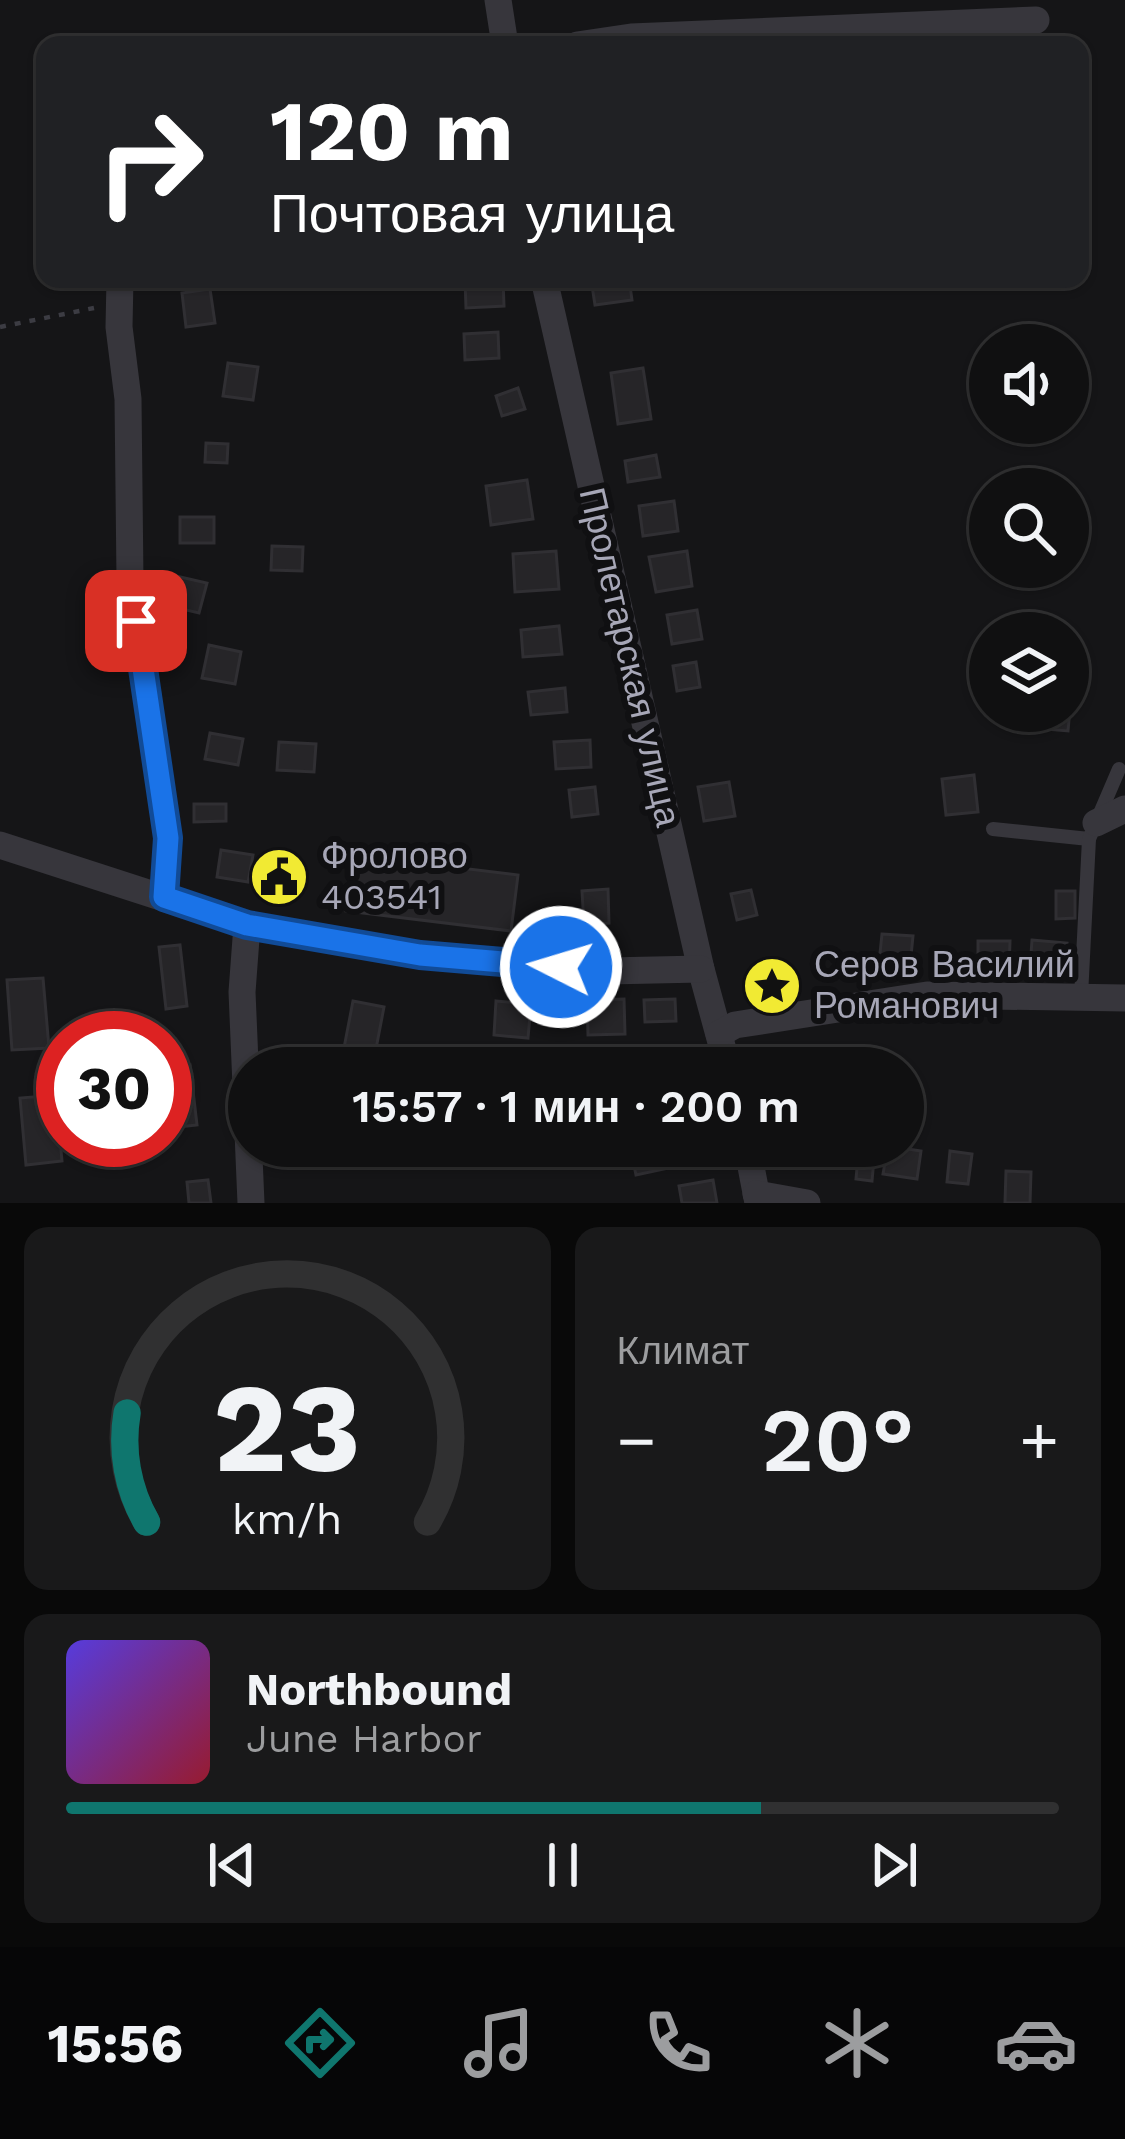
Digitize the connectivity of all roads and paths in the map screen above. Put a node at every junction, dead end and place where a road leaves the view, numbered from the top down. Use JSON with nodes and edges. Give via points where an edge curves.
{"nodes":[{"id":1,"x":497,"y":0,"type":"edge"},
{"id":2,"x":1036,"y":26,"type":"dead end"},
{"id":3,"x":503,"y":36,"type":"edge"},
{"id":4,"x":698,"y":36,"type":"edge"},
{"id":5,"x":118,"y":288,"type":"edge"},
{"id":6,"x":120,"y":288,"type":"edge"},
{"id":7,"x":546,"y":288,"type":"edge"},
{"id":8,"x":0,"y":327,"type":"edge"},
{"id":9,"x":1119,"y":769,"type":"dead end"},
{"id":10,"x":1125,"y":809,"type":"edge"},
{"id":11,"x":993,"y":829,"type":"dead end"},
{"id":12,"x":1092,"y":831,"type":"junction"},
{"id":13,"x":0,"y":845,"type":"edge"},
{"id":14,"x":164,"y":897,"type":"junction"},
{"id":15,"x":247,"y":925,"type":"junction"},
{"id":16,"x":701,"y":969,"type":"junction"},
{"id":17,"x":1081,"y":995,"type":"junction"},
{"id":18,"x":1125,"y":998,"type":"edge"},
{"id":19,"x":719,"y":1034,"type":"junction"},
{"id":20,"x":722,"y":1047,"type":"edge"},
{"id":21,"x":751,"y":1167,"type":"edge"},
{"id":22,"x":757,"y":1198,"type":"edge"},
{"id":23,"x":251,"y":1203,"type":"edge"},
{"id":24,"x":807,"y":1203,"type":"edge"}],
"edges":[{"from":1,"to":3,"type":"street"},
{"from":2,"to":4,"type":"street"},
{"from":5,"to":8,"type":"path","via":[[103,307]]},
{"from":6,"to":14,"type":"street","via":[[130,580],[168,838]]},
{"from":7,"to":16,"type":"street","name":"Пролетарская улица"},
{"from":9,"to":12,"type":"lane"},
{"from":10,"to":12,"type":"street"},
{"from":11,"to":12,"type":"lane"},
{"from":12,"to":17,"type":"lane"},
{"from":13,"to":14,"type":"street"},
{"from":14,"to":15,"type":"street"},
{"from":15,"to":16,"type":"street","via":[[420,955],[608,971]]},
{"from":15,"to":23,"type":"street"},
{"from":16,"to":19,"type":"street","name":"Пролетарская улица"},
{"from":17,"to":18,"type":"street"},
{"from":17,"to":19,"type":"street","via":[[895,998]]},
{"from":19,"to":20,"type":"street","name":"Пролетарская улица"},
{"from":21,"to":22,"type":"street"},
{"from":22,"to":24,"type":"street"}]}
